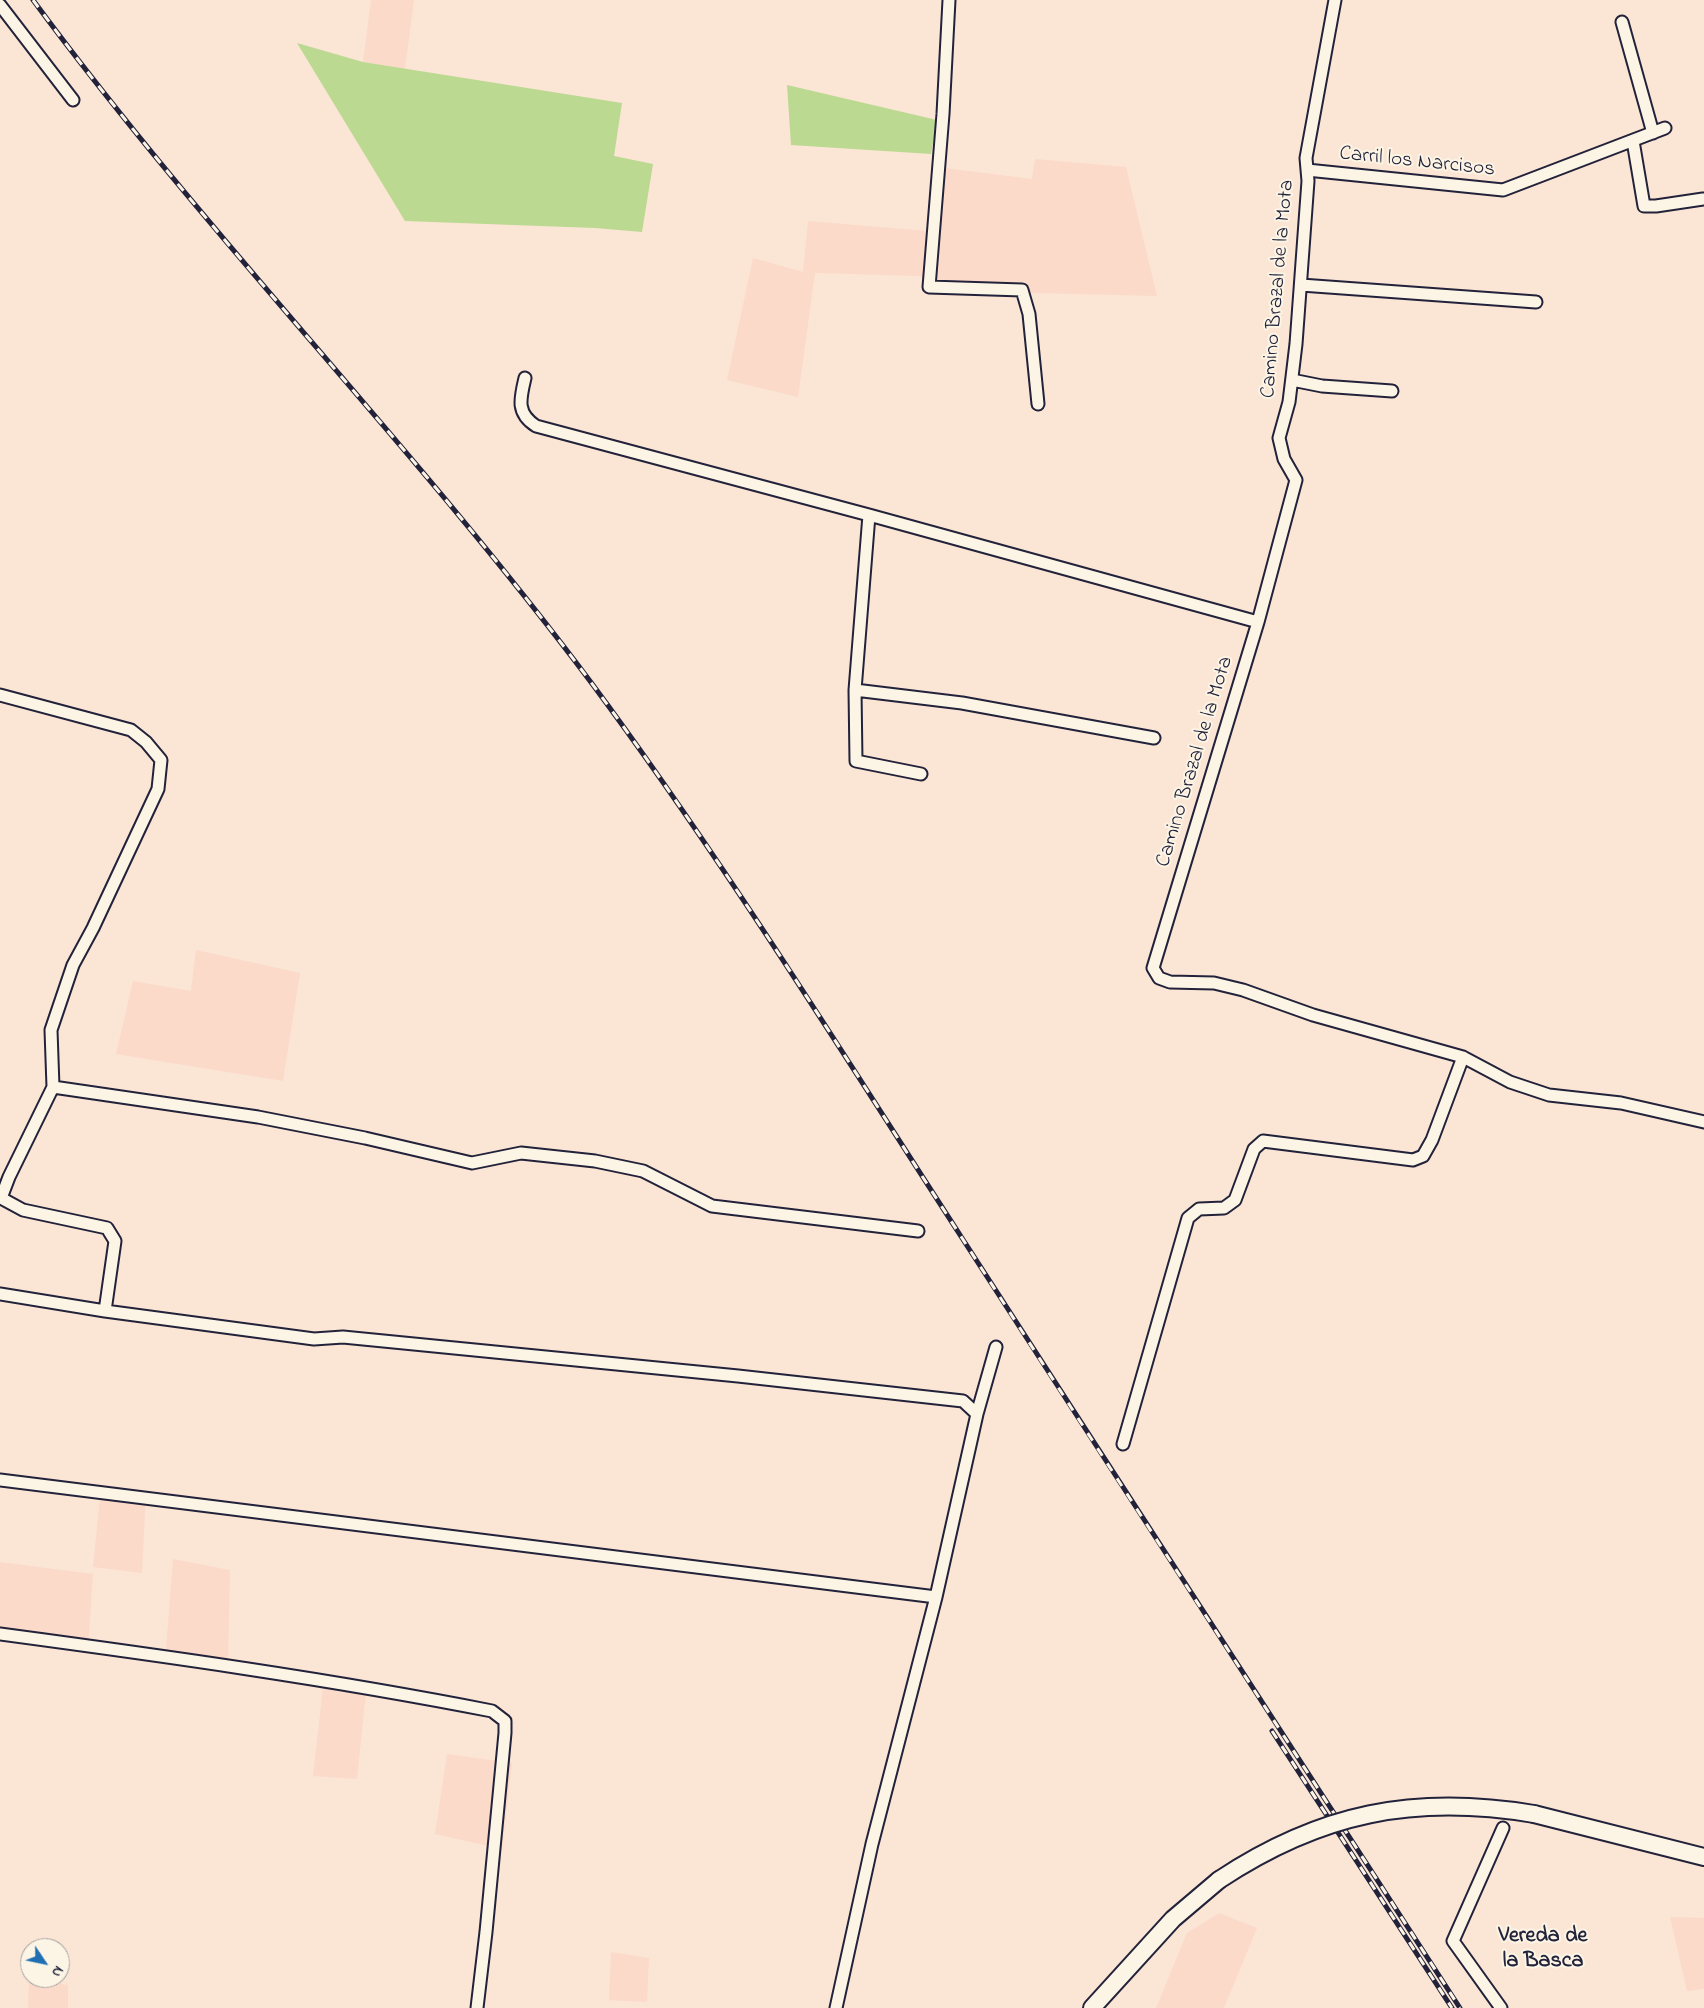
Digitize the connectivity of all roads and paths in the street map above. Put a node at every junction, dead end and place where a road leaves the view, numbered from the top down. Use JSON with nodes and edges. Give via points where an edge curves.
{"nodes":[{"id":1,"x":949,"y":0,"type":"edge"},
{"id":2,"x":1335,"y":0,"type":"edge"},
{"id":3,"x":0,"y":5,"type":"edge"},
{"id":4,"x":1622,"y":22,"type":"dead end"},
{"id":5,"x":73,"y":100,"type":"dead end"},
{"id":6,"x":1665,"y":128,"type":"dead end"},
{"id":7,"x":1653,"y":133,"type":"junction"},
{"id":8,"x":1633,"y":141,"type":"junction"},
{"id":9,"x":1307,"y":170,"type":"junction"},
{"id":10,"x":1703,"y":199,"type":"edge"},
{"id":11,"x":1301,"y":285,"type":"junction"},
{"id":12,"x":1536,"y":302,"type":"dead end"},
{"id":13,"x":525,"y":378,"type":"dead end"},
{"id":14,"x":1292,"y":380,"type":"junction"},
{"id":15,"x":1392,"y":391,"type":"dead end"},
{"id":16,"x":1038,"y":404,"type":"dead end"},
{"id":17,"x":869,"y":515,"type":"junction"},
{"id":18,"x":1258,"y":622,"type":"junction"},
{"id":19,"x":855,"y":690,"type":"junction"},
{"id":20,"x":0,"y":695,"type":"edge"},
{"id":21,"x":1154,"y":738,"type":"dead end"},
{"id":22,"x":921,"y":774,"type":"dead end"},
{"id":23,"x":1462,"y":1057,"type":"junction"},
{"id":24,"x":53,"y":1086,"type":"junction"},
{"id":25,"x":1704,"y":1122,"type":"edge"},
{"id":26,"x":918,"y":1231,"type":"dead end"},
{"id":27,"x":0,"y":1294,"type":"edge"},
{"id":28,"x":105,"y":1311,"type":"junction"},
{"id":29,"x":996,"y":1347,"type":"dead end"},
{"id":30,"x":977,"y":1414,"type":"junction"},
{"id":31,"x":1123,"y":1444,"type":"dead end"},
{"id":32,"x":0,"y":1480,"type":"edge"},
{"id":33,"x":936,"y":1597,"type":"junction"},
{"id":34,"x":0,"y":1634,"type":"edge"},
{"id":35,"x":1503,"y":1828,"type":"dead end"},
{"id":36,"x":1704,"y":1857,"type":"edge"},
{"id":37,"x":477,"y":2008,"type":"edge"},
{"id":38,"x":836,"y":2008,"type":"edge"},
{"id":39,"x":1092,"y":2008,"type":"edge"},
{"id":40,"x":1501,"y":2008,"type":"edge"}],
"edges":[{"from":1,"to":16,"type":"street","via":[[930,287],[1022,290],[1029,314]]},
{"from":2,"to":9,"type":"street","name":"Camino Brazal de la Mota","via":[[1306,158]]},
{"from":3,"to":5,"type":"street"},
{"from":4,"to":7,"type":"street"},
{"from":6,"to":7,"type":"street","name":"Carril los Narcisos"},
{"from":7,"to":8,"type":"street","name":"Carril los Narcisos"},
{"from":8,"to":9,"type":"street","name":"Carril los Narcisos","via":[[1503,190]]},
{"from":8,"to":10,"type":"street","via":[[1644,206]]},
{"from":9,"to":11,"type":"street","name":"Camino Brazal de la Mota"},
{"from":11,"to":12,"type":"street"},
{"from":11,"to":14,"type":"street","name":"Camino Brazal de la Mota"},
{"from":13,"to":17,"type":"street","via":[[522,412],[525,419],[536,426]]},
{"from":14,"to":15,"type":"street","via":[[1322,386]]},
{"from":14,"to":18,"type":"street","name":"Camino Brazal de la Mota","via":[[1279,438],[1284,459],[1296,480]]},
{"from":17,"to":18,"type":"street"},
{"from":17,"to":19,"type":"street"},
{"from":18,"to":23,"type":"street","name":"Camino Brazal de la Mota","via":[[1153,968],[1159,978],[1170,982],[1214,983],[1243,990],[1313,1015]]},
{"from":19,"to":21,"type":"street","via":[[962,702]]},
{"from":19,"to":22,"type":"street","via":[[856,761]]},
{"from":20,"to":24,"type":"street","via":[[131,730],[160,760],[158,789],[73,965],[51,1030]]},
{"from":23,"to":25,"type":"street","name":"Camino Brazal de la Mota","via":[[1510,1082],[1550,1095],[1621,1103]]},
{"from":23,"to":31,"type":"street","via":[[1432,1140],[1423,1156],[1412,1160],[1263,1141],[1254,1149],[1235,1200],[1224,1208],[1199,1209],[1188,1218]]},
{"from":24,"to":26,"type":"street","via":[[258,1117],[472,1163],[521,1152],[595,1161],[643,1171],[712,1206]]},
{"from":24,"to":28,"type":"street","via":[[1,1198],[23,1210],[108,1228],[116,1241]]},
{"from":27,"to":28,"type":"street"},
{"from":28,"to":30,"type":"street","via":[[314,1339],[343,1337],[963,1401]]},
{"from":29,"to":30,"type":"street"},
{"from":30,"to":33,"type":"street"},
{"from":32,"to":33,"type":"street"},
{"from":33,"to":38,"type":"street","via":[[872,1844]]},
{"from":34,"to":37,"type":"street","via":[[151,1654],[434,1699],[500,1715],[505,1721]]},
{"from":35,"to":40,"type":"street","via":[[1453,1941]]},
{"from":36,"to":39,"type":"street","bridge":true,"via":[[1534,1814],[1456,1805],[1408,1808],[1334,1822],[1266,1852],[1219,1880],[1159,1933]]}]}
